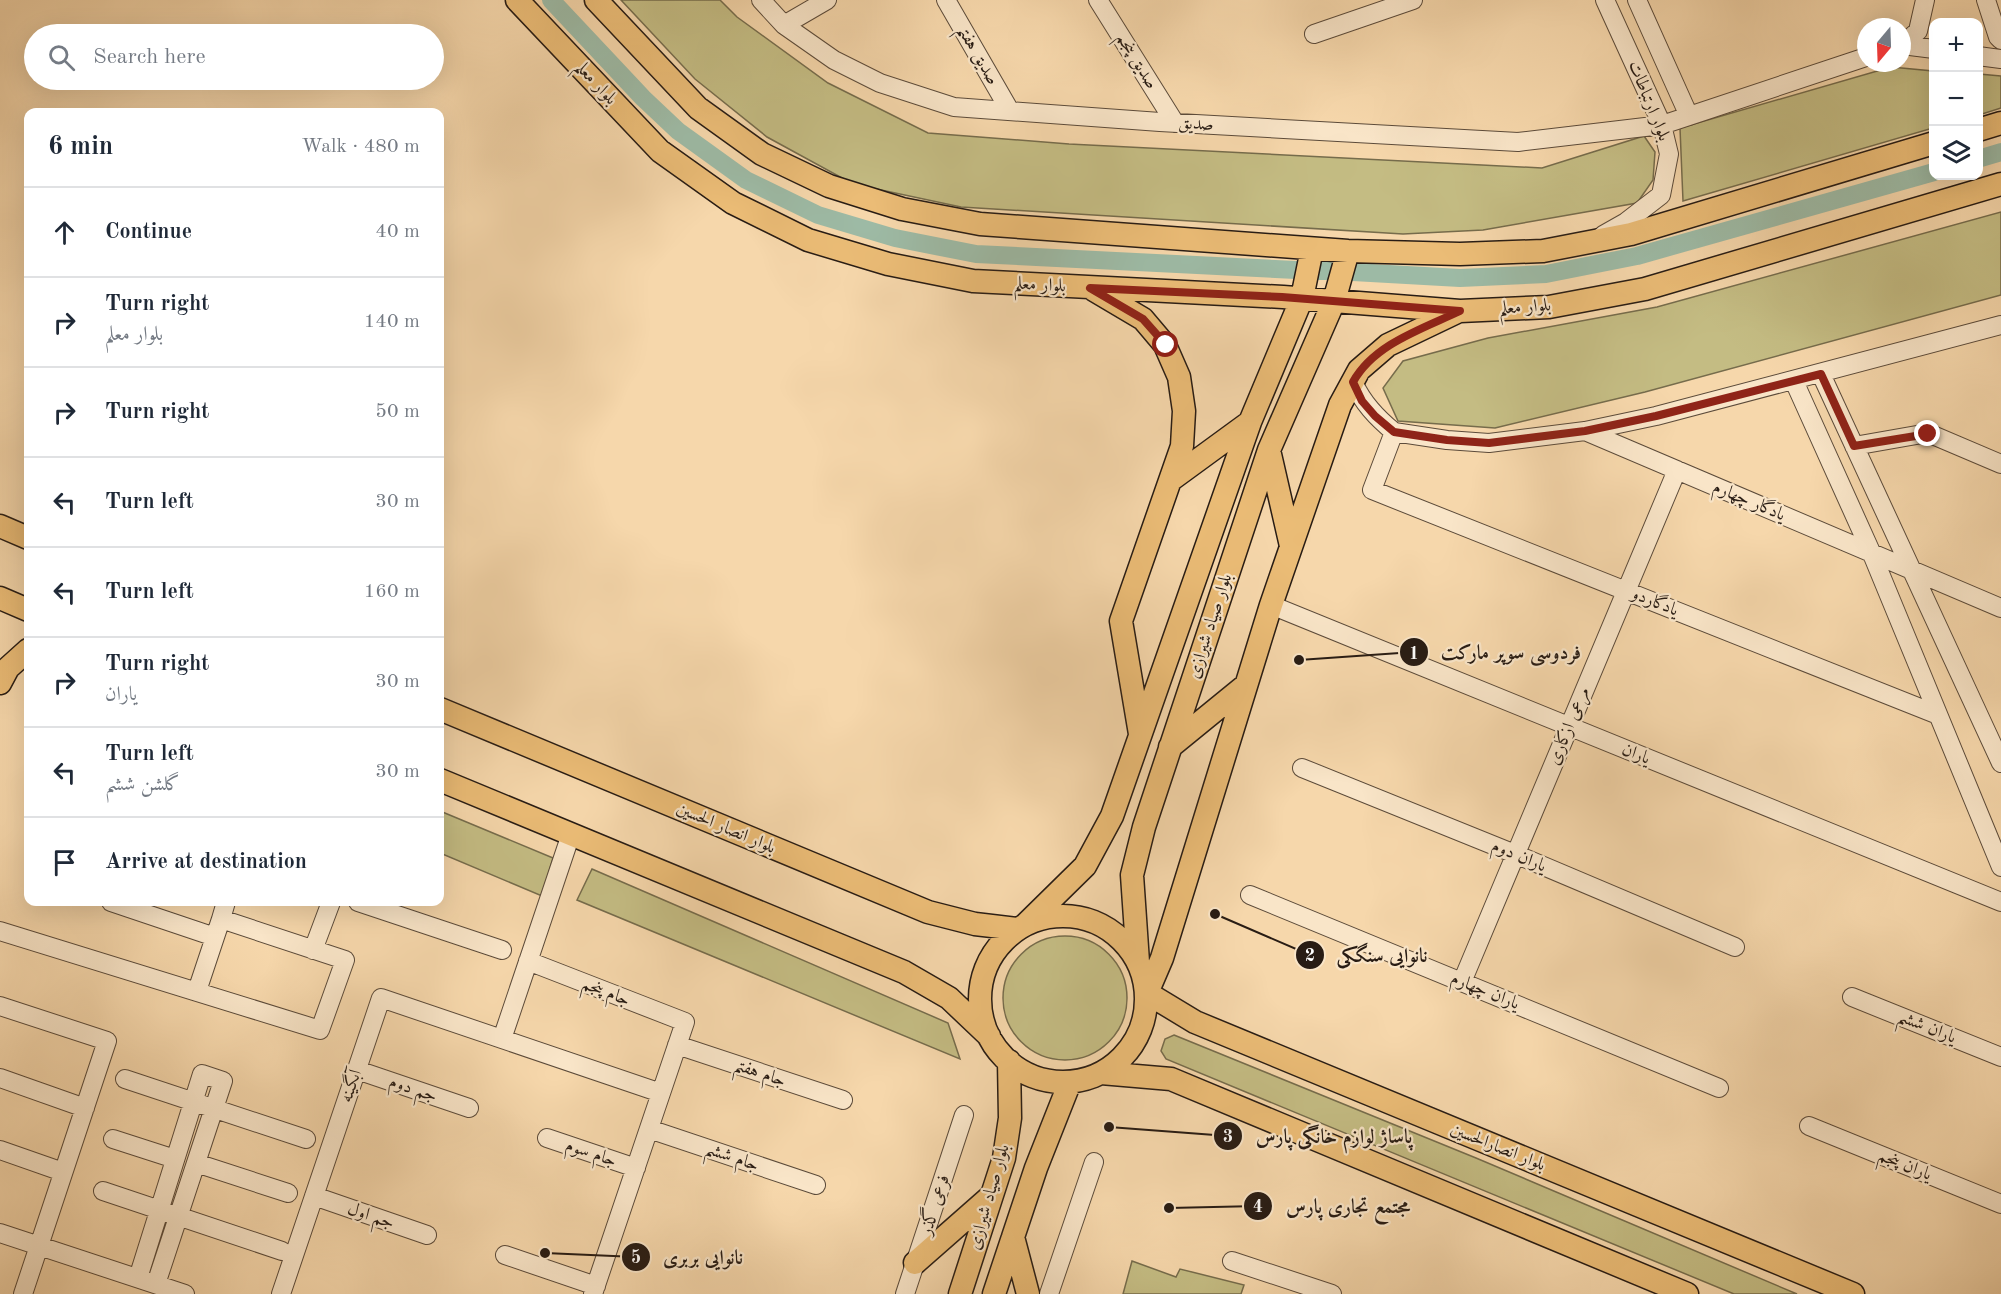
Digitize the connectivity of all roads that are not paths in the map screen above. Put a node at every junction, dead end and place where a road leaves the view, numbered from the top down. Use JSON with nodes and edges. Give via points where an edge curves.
{"nodes":[{"id":1,"x":517,"y":0,"type":"edge"},
{"id":2,"x":596,"y":0,"type":"edge"},
{"id":3,"x":760,"y":0,"type":"edge"},
{"id":4,"x":827,"y":0,"type":"edge"},
{"id":5,"x":946,"y":0,"type":"edge"},
{"id":6,"x":1098,"y":0,"type":"edge"},
{"id":7,"x":1413,"y":0,"type":"edge"},
{"id":8,"x":1605,"y":0,"type":"edge"},
{"id":9,"x":1636,"y":0,"type":"edge"},
{"id":10,"x":1925,"y":0,"type":"edge"},
{"id":11,"x":1986,"y":0,"type":"edge"},
{"id":12,"x":784,"y":25,"type":"junction"},
{"id":13,"x":1314,"y":34,"type":"dead end"},
{"id":14,"x":1911,"y":37,"type":"edge"},
{"id":15,"x":2001,"y":40,"type":"edge"},
{"id":16,"x":1911,"y":46,"type":"edge"},
{"id":17,"x":1929,"y":48,"type":"edge"},
{"id":18,"x":1983,"y":57,"type":"edge"},
{"id":19,"x":2001,"y":59,"type":"edge"},
{"id":20,"x":1857,"y":60,"type":"edge"},
{"id":21,"x":1010,"y":111,"type":"junction"},
{"id":22,"x":1689,"y":116,"type":"junction"},
{"id":23,"x":1175,"y":123,"type":"junction"},
{"id":24,"x":2001,"y":123,"type":"edge"},
{"id":25,"x":1662,"y":124,"type":"junction"},
{"id":26,"x":1983,"y":128,"type":"edge"},
{"id":27,"x":1929,"y":145,"type":"edge"},
{"id":28,"x":2001,"y":183,"type":"edge"},
{"id":29,"x":1592,"y":241,"type":"junction"},
{"id":30,"x":1312,"y":249,"type":"junction"},
{"id":31,"x":1348,"y":251,"type":"junction"},
{"id":32,"x":1090,"y":288,"type":"junction"},
{"id":33,"x":1302,"y":298,"type":"junction"},
{"id":34,"x":1334,"y":301,"type":"junction"},
{"id":35,"x":1460,"y":311,"type":"junction"},
{"id":36,"x":2001,"y":325,"type":"edge"},
{"id":37,"x":1821,"y":374,"type":"junction"},
{"id":38,"x":1794,"y":381,"type":"junction"},
{"id":39,"x":1353,"y":382,"type":"junction"},
{"id":40,"x":1250,"y":422,"type":"junction"},
{"id":41,"x":1585,"y":431,"type":"junction"},
{"id":42,"x":1394,"y":432,"type":"junction"},
{"id":43,"x":1854,"y":446,"type":"junction"},
{"id":44,"x":1269,"y":450,"type":"junction"},
{"id":45,"x":2001,"y":464,"type":"edge"},
{"id":46,"x":1677,"y":470,"type":"junction"},
{"id":47,"x":1172,"y":479,"type":"junction"},
{"id":48,"x":0,"y":526,"type":"edge"},
{"id":49,"x":24,"y":536,"type":"edge"},
{"id":50,"x":1291,"y":546,"type":"junction"},
{"id":51,"x":1872,"y":554,"type":"junction"},
{"id":52,"x":1912,"y":571,"type":"junction"},
{"id":53,"x":1626,"y":591,"type":"junction"},
{"id":54,"x":0,"y":598,"type":"edge"},
{"id":55,"x":1271,"y":605,"type":"junction"},
{"id":56,"x":24,"y":608,"type":"edge"},
{"id":57,"x":2001,"y":609,"type":"edge"},
{"id":58,"x":24,"y":654,"type":"edge"},
{"id":59,"x":0,"y":683,"type":"edge"},
{"id":60,"x":1246,"y":685,"type":"junction"},
{"id":61,"x":444,"y":711,"type":"edge"},
{"id":62,"x":1938,"y":715,"type":"junction"},
{"id":63,"x":1569,"y":726,"type":"junction"},
{"id":64,"x":1140,"y":736,"type":"junction"},
{"id":65,"x":1170,"y":747,"type":"junction"},
{"id":66,"x":2001,"y":763,"type":"edge"},
{"id":67,"x":1302,"y":768,"type":"dead end"},
{"id":68,"x":444,"y":782,"type":"edge"},
{"id":69,"x":571,"y":834,"type":"junction"},
{"id":70,"x":1515,"y":854,"type":"junction"},
{"id":71,"x":2001,"y":867,"type":"edge"},
{"id":72,"x":1250,"y":895,"type":"dead end"},
{"id":73,"x":2001,"y":902,"type":"edge"},
{"id":74,"x":123,"y":906,"type":"edge"},
{"id":75,"x":225,"y":906,"type":"edge"},
{"id":76,"x":330,"y":906,"type":"edge"},
{"id":77,"x":370,"y":906,"type":"edge"},
{"id":78,"x":221,"y":919,"type":"junction"},
{"id":79,"x":1022,"y":926,"type":"junction"},
{"id":80,"x":0,"y":931,"type":"edge"},
{"id":81,"x":215,"y":937,"type":"junction"},
{"id":82,"x":1735,"y":947,"type":"dead end"},
{"id":83,"x":313,"y":950,"type":"junction"},
{"id":84,"x":502,"y":950,"type":"dead end"},
{"id":85,"x":528,"y":961,"type":"junction"},
{"id":86,"x":1138,"y":962,"type":"junction"},
{"id":87,"x":1462,"y":982,"type":"junction"},
{"id":88,"x":197,"y":991,"type":"junction"},
{"id":89,"x":1147,"y":993,"type":"junction"},
{"id":90,"x":1852,"y":997,"type":"dead end"},
{"id":91,"x":0,"y":1006,"type":"edge"},
{"id":92,"x":989,"y":1036,"type":"junction"},
{"id":93,"x":502,"y":1039,"type":"junction"},
{"id":94,"x":677,"y":1045,"type":"junction"},
{"id":95,"x":2001,"y":1057,"type":"edge"},
{"id":96,"x":1009,"y":1062,"type":"junction"},
{"id":97,"x":357,"y":1070,"type":"junction"},
{"id":98,"x":1101,"y":1073,"type":"junction"},
{"id":99,"x":0,"y":1078,"type":"edge"},
{"id":100,"x":125,"y":1079,"type":"dead end"},
{"id":101,"x":1070,"y":1082,"type":"junction"},
{"id":102,"x":1719,"y":1088,"type":"dead end"},
{"id":103,"x":661,"y":1093,"type":"junction"},
{"id":104,"x":193,"y":1100,"type":"junction"},
{"id":105,"x":843,"y":1100,"type":"dead end"},
{"id":106,"x":85,"y":1108,"type":"junction"},
{"id":107,"x":214,"y":1108,"type":"junction"},
{"id":108,"x":469,"y":1108,"type":"dead end"},
{"id":109,"x":964,"y":1115,"type":"dead end"},
{"id":110,"x":1809,"y":1126,"type":"dead end"},
{"id":111,"x":649,"y":1129,"type":"junction"},
{"id":112,"x":547,"y":1138,"type":"dead end"},
{"id":113,"x":112,"y":1139,"type":"dead end"},
{"id":114,"x":306,"y":1139,"type":"dead end"},
{"id":115,"x":0,"y":1150,"type":"edge"},
{"id":116,"x":175,"y":1160,"type":"junction"},
{"id":117,"x":1094,"y":1162,"type":"dead end"},
{"id":118,"x":196,"y":1163,"type":"junction"},
{"id":119,"x":636,"y":1168,"type":"junction"},
{"id":120,"x":63,"y":1172,"type":"junction"},
{"id":121,"x":816,"y":1185,"type":"dead end"},
{"id":122,"x":104,"y":1191,"type":"dead end"},
{"id":123,"x":288,"y":1193,"type":"dead end"},
{"id":124,"x":992,"y":1196,"type":"junction"},
{"id":125,"x":314,"y":1197,"type":"junction"},
{"id":126,"x":2001,"y":1204,"type":"edge"},
{"id":127,"x":159,"y":1209,"type":"junction"},
{"id":128,"x":178,"y":1216,"type":"junction"},
{"id":129,"x":0,"y":1233,"type":"edge"},
{"id":130,"x":427,"y":1235,"type":"dead end"},
{"id":131,"x":1013,"y":1237,"type":"junction"},
{"id":132,"x":38,"y":1246,"type":"junction"},
{"id":133,"x":282,"y":1251,"type":"dead end"},
{"id":134,"x":505,"y":1255,"type":"dead end"},
{"id":135,"x":1232,"y":1261,"type":"dead end"},
{"id":136,"x":915,"y":1263,"type":"junction"},
{"id":137,"x":138,"y":1278,"type":"junction"},
{"id":138,"x":156,"y":1284,"type":"junction"},
{"id":139,"x":595,"y":1290,"type":"edge"},
{"id":140,"x":23,"y":1294,"type":"edge"},
{"id":141,"x":185,"y":1294,"type":"edge"},
{"id":142,"x":281,"y":1294,"type":"edge"},
{"id":143,"x":905,"y":1294,"type":"edge"},
{"id":144,"x":960,"y":1294,"type":"edge"},
{"id":145,"x":994,"y":1294,"type":"edge"},
{"id":146,"x":1028,"y":1294,"type":"edge"},
{"id":147,"x":1048,"y":1294,"type":"edge"},
{"id":148,"x":1332,"y":1294,"type":"edge"},
{"id":149,"x":1687,"y":1294,"type":"edge"},
{"id":150,"x":1853,"y":1294,"type":"edge"}],
"edges":[{"from":1,"to":32,"type":"main road","name":"بلوار معلم","via":[[660,151],[733,203],[808,240],[888,264],[973,280]]},
{"from":2,"to":30,"type":"main road","via":[[698,108],[762,154],[829,186],[902,208],[980,224]]},
{"from":3,"to":12,"type":"street","name":"صدیق"},
{"from":4,"to":12,"type":"street"},
{"from":5,"to":21,"type":"street","name":"صدیق هفتم"},
{"from":6,"to":23,"type":"street","name":"صدیق پنجم"},
{"from":7,"to":13,"type":"street"},
{"from":8,"to":25,"type":"street","name":"بلوار ارتباطات"},
{"from":9,"to":22,"type":"street","name":"بلوار ارتباطات"},
{"from":10,"to":14,"type":"street","via":[[1918,31]]},
{"from":11,"to":15,"type":"street"},
{"from":12,"to":21,"type":"street","name":"صدیق","via":[[834,60],[880,83],[954,107]]},
{"from":16,"to":17,"type":"street"},
{"from":18,"to":19,"type":"street"},
{"from":20,"to":22,"type":"street","name":"صدیق"},
{"from":21,"to":23,"type":"street","name":"صدیق"},
{"from":22,"to":25,"type":"street","name":"صدیق"},
{"from":23,"to":25,"type":"street","name":"صدیق","via":[[1518,142]]},
{"from":24,"to":26,"type":"main road"},
{"from":25,"to":29,"type":"street","name":"بلوار ارتباطات","via":[[1669,154],[1661,195],[1626,222]]},
{"from":27,"to":29,"type":"main road","via":[[1631,234]]},
{"from":28,"to":35,"type":"main road","name":"بلوار معلم","via":[[1645,289],[1550,307]]},
{"from":29,"to":31,"type":"main road","via":[[1543,250],[1472,254]]},
{"from":30,"to":31,"type":"main road"},
{"from":30,"to":33,"type":"main road","name":"بلوار صیاد شیرازی"},
{"from":31,"to":34,"type":"main road","name":"بلوار صیاد شیرازی"},
{"from":32,"to":33,"type":"main road","name":"بلوار معلم"},
{"from":32,"to":47,"type":"main road","via":[[1143,319],[1166,345],[1179,377],[1184,411],[1182,446]]},
{"from":33,"to":34,"type":"main road","name":"بلوار معلم"},
{"from":33,"to":40,"type":"main road","name":"بلوار صیاد شیرازی"},
{"from":34,"to":35,"type":"main road","name":"بلوار معلم"},
{"from":34,"to":44,"type":"main road","name":"بلوار صیاد شیرازی"},
{"from":35,"to":39,"type":"main road","via":[[1388,345],[1359,370]]},
{"from":36,"to":37,"type":"street"},
{"from":37,"to":38,"type":"street"},
{"from":37,"to":43,"type":"street"},
{"from":38,"to":41,"type":"street"},
{"from":38,"to":51,"type":"street"},
{"from":39,"to":42,"type":"street","via":[[1362,401]]},
{"from":39,"to":50,"type":"main road","via":[[1340,405]]},
{"from":40,"to":47,"type":"main road"},
{"from":40,"to":64,"type":"main road","name":"بلوار صیاد شیرازی"},
{"from":41,"to":42,"type":"street","via":[[1489,443]]},
{"from":41,"to":46,"type":"street","name":"یادگار چهارم"},
{"from":42,"to":53,"type":"street","name":"یادگار‌دو","via":[[1372,490]]},
{"from":43,"to":45,"type":"street","via":[[1928,434]]},
{"from":43,"to":52,"type":"street"},
{"from":44,"to":50,"type":"main road"},
{"from":44,"to":65,"type":"main road","name":"بلوار صیاد شیرازی"},
{"from":46,"to":51,"type":"street","name":"یادگار چهارم"},
{"from":46,"to":53,"type":"street","name":"مرعی ازکاری"},
{"from":47,"to":64,"type":"main road","via":[[1121,621]]},
{"from":48,"to":49,"type":"main road"},
{"from":50,"to":55,"type":"main road"},
{"from":51,"to":52,"type":"street","name":"یادگار چهارم"},
{"from":51,"to":62,"type":"street"},
{"from":52,"to":57,"type":"street","name":"یادگار چهارم"},
{"from":52,"to":66,"type":"street"},
{"from":53,"to":62,"type":"street","name":"یادگار‌دو"},
{"from":53,"to":63,"type":"street","name":"مرعی ازکاری"},
{"from":54,"to":56,"type":"main road"},
{"from":55,"to":60,"type":"main road"},
{"from":55,"to":63,"type":"street","name":"یاران"},
{"from":58,"to":59,"type":"main road","via":[[8,668]]},
{"from":60,"to":65,"type":"main road"},
{"from":60,"to":89,"type":"main road","via":[[1162,958]]},
{"from":61,"to":79,"type":"main road","name":"بلوار انصار الحسین","via":[[928,912],[975,924]]},
{"from":62,"to":71,"type":"street"},
{"from":63,"to":70,"type":"street","name":"مرعی ازکاری"},
{"from":63,"to":73,"type":"street","name":"یاران"},
{"from":64,"to":79,"type":"main road","name":"بلوار صیاد شیرازی","via":[[1112,816],[1085,866]]},
{"from":65,"to":86,"type":"main road","name":"بلوار صیاد شیرازی","via":[[1132,875]]},
{"from":67,"to":70,"type":"street","name":"یاران دوم"},
{"from":68,"to":69,"type":"main road"},
{"from":69,"to":85,"type":"street"},
{"from":69,"to":92,"type":"main road","via":[[904,972],[949,998]]},
{"from":70,"to":82,"type":"street","name":"یاران دوم"},
{"from":70,"to":87,"type":"street","name":"مرعی ازکاری"},
{"from":72,"to":87,"type":"street","name":"یاران چهارم"},
{"from":74,"to":81,"type":"street"},
{"from":75,"to":78,"type":"street"},
{"from":76,"to":83,"type":"street"},
{"from":77,"to":84,"type":"street"},
{"from":78,"to":81,"type":"street"},
{"from":78,"to":83,"type":"street"},
{"from":79,"to":86,"type":"main road","via":[[1051,917],[1077,917],[1094,922],[1123,940]]},
{"from":79,"to":92,"type":"main road","via":[[999,946],[986,968],[980,1002]]},
{"from":80,"to":88,"type":"street"},
{"from":81,"to":88,"type":"street"},
{"from":83,"to":88,"type":"street","via":[[345,960],[320,1030]]},
{"from":85,"to":93,"type":"street"},
{"from":85,"to":94,"type":"street","name":"جام پنجم","via":[[685,1022]]},
{"from":86,"to":89,"type":"main road"},
{"from":87,"to":102,"type":"street","name":"یاران چهارم"},
{"from":89,"to":98,"type":"main road","via":[[1143,1025],[1136,1040],[1115,1065]]},
{"from":89,"to":150,"type":"main road","name":"بلوار انصارالحسین","via":[[1195,1022]]},
{"from":90,"to":95,"type":"street","name":"یاران ششم"},
{"from":91,"to":106,"type":"street","via":[[107,1041]]},
{"from":92,"to":96,"type":"main road"},
{"from":93,"to":97,"type":"street","name":"آبگینه","via":[[381,998]]},
{"from":93,"to":103,"type":"street","name":"آبگینه"},
{"from":94,"to":103,"type":"street"},
{"from":94,"to":105,"type":"street","name":"جام هفتم"},
{"from":96,"to":101,"type":"main road","via":[[1027,1074]]},
{"from":96,"to":124,"type":"main road","name":"بلوار صیاد شیرازی","via":[[1010,1118],[1004,1158]]},
{"from":97,"to":108,"type":"street","name":"جم دوم"},
{"from":97,"to":125,"type":"street","name":"آبگینه"},
{"from":98,"to":101,"type":"main road"},
{"from":98,"to":149,"type":"main road","via":[[1171,1079]]},
{"from":99,"to":106,"type":"street"},
{"from":100,"to":104,"type":"street"},
{"from":101,"to":131,"type":"main road","name":"بلوار صیاد شیرازی"},
{"from":103,"to":111,"type":"street"},
{"from":104,"to":107,"type":"street"},
{"from":104,"to":107,"type":"street","via":[[202,1074],[223,1081]]},
{"from":104,"to":116,"type":"street"},
{"from":106,"to":120,"type":"street"},
{"from":107,"to":114,"type":"street"},
{"from":107,"to":118,"type":"street"},
{"from":109,"to":136,"type":"street","name":"فرعی گذر"},
{"from":110,"to":126,"type":"street","name":"یاران پنجم"},
{"from":111,"to":119,"type":"street"},
{"from":111,"to":121,"type":"street","name":"جام ششم"},
{"from":112,"to":119,"type":"street","name":"جام سوم"},
{"from":113,"to":116,"type":"street"},
{"from":115,"to":120,"type":"street"},
{"from":116,"to":127,"type":"street"},
{"from":117,"to":147,"type":"street"},
{"from":118,"to":123,"type":"street"},
{"from":118,"to":128,"type":"street"},
{"from":119,"to":139,"type":"street"},
{"from":120,"to":132,"type":"street"},
{"from":122,"to":127,"type":"street"},
{"from":124,"to":136,"type":"main road"},
{"from":124,"to":144,"type":"main road","name":"بلوار صیاد شیرازی"},
{"from":125,"to":130,"type":"street","name":"جم اول"},
{"from":125,"to":142,"type":"street","name":"آبگینه"},
{"from":127,"to":128,"type":"street"},
{"from":127,"to":137,"type":"street"},
{"from":128,"to":133,"type":"street"},
{"from":128,"to":138,"type":"street"},
{"from":129,"to":132,"type":"street"},
{"from":131,"to":145,"type":"main road","name":"بلوار صیاد شیرازی"},
{"from":131,"to":146,"type":"main road"},
{"from":132,"to":137,"type":"street"},
{"from":132,"to":140,"type":"street"},
{"from":134,"to":139,"type":"street"},
{"from":135,"to":148,"type":"street"},
{"from":136,"to":143,"type":"street","name":"فرعی گذر"},
{"from":137,"to":138,"type":"street"},
{"from":138,"to":141,"type":"street"}]}
